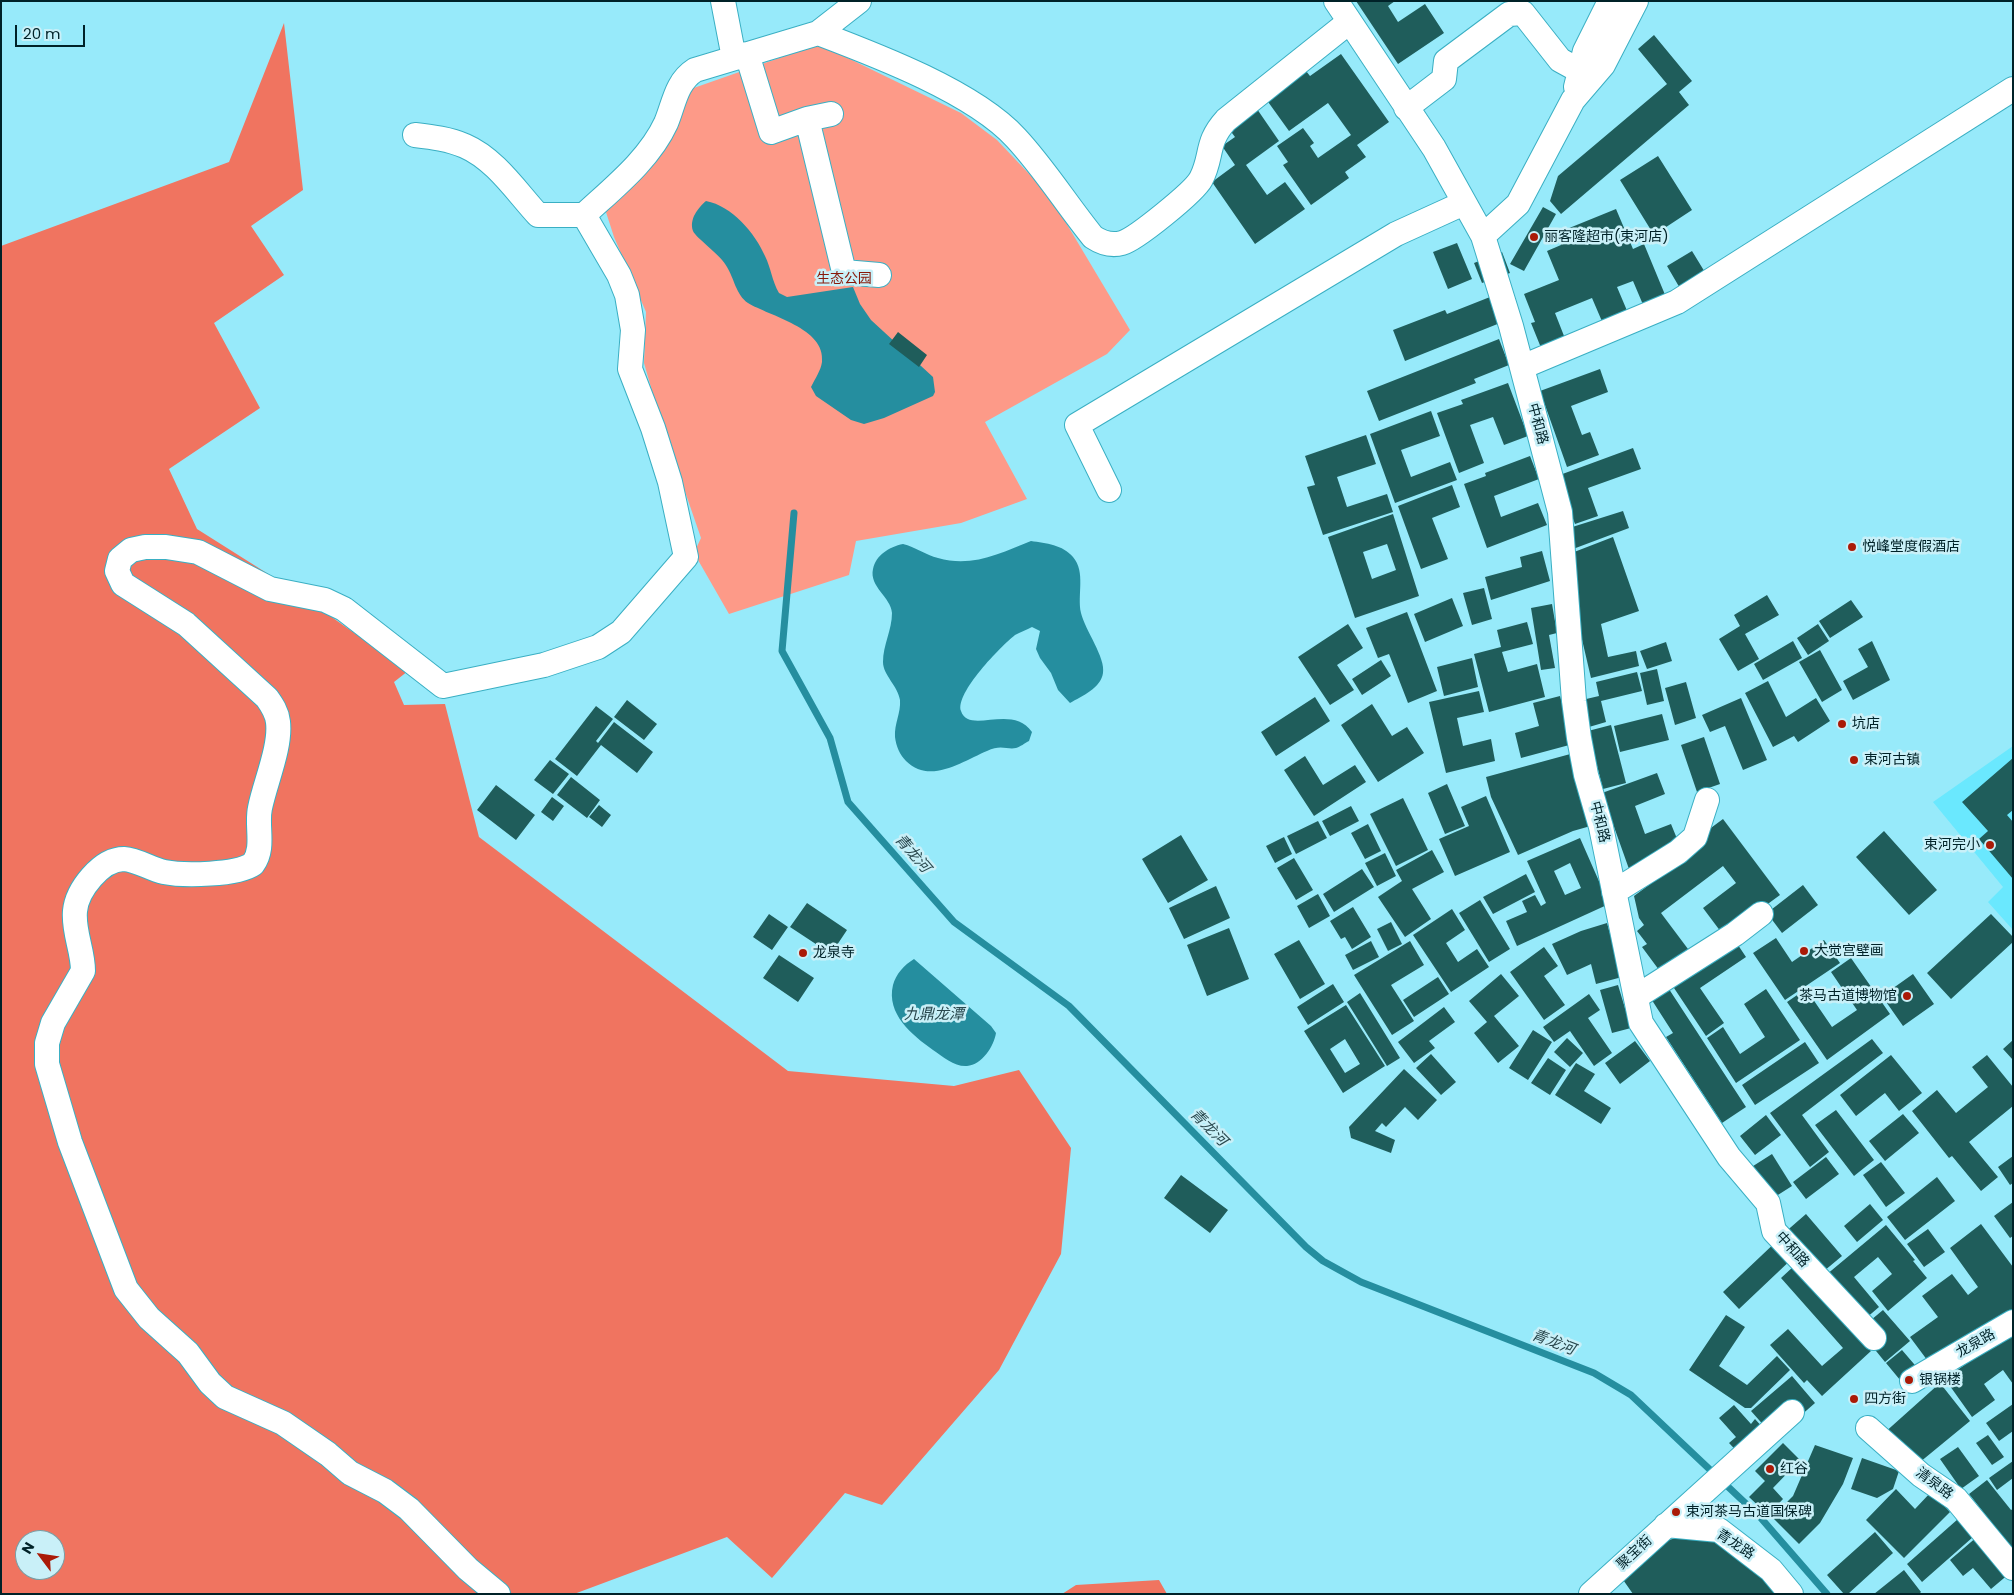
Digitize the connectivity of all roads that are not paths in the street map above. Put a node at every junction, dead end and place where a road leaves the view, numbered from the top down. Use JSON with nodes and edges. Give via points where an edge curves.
{"nodes":[{"id":1,"x":723,"y":1,"type":"edge"},
{"id":2,"x":859,"y":1,"type":"edge"},
{"id":3,"x":1336,"y":1,"type":"edge"},
{"id":4,"x":1610,"y":1,"type":"edge"},
{"id":5,"x":1636,"y":1,"type":"edge"},
{"id":6,"x":1349,"y":22,"type":"junction"},
{"id":7,"x":818,"y":33,"type":"junction"},
{"id":8,"x":740,"y":56,"type":"junction"},
{"id":9,"x":1580,"y":71,"type":"junction"},
{"id":10,"x":2013,"y":89,"type":"edge"},
{"id":11,"x":1573,"y":100,"type":"junction"},
{"id":12,"x":1406,"y":108,"type":"junction"},
{"id":13,"x":831,"y":114,"type":"dead end"},
{"id":14,"x":807,"y":120,"type":"junction"},
{"id":15,"x":415,"y":135,"type":"dead end"},
{"id":16,"x":1464,"y":203,"type":"junction"},
{"id":17,"x":584,"y":216,"type":"junction"},
{"id":18,"x":1483,"y":236,"type":"junction"},
{"id":19,"x":879,"y":275,"type":"dead end"},
{"id":20,"x":1522,"y":367,"type":"junction"},
{"id":21,"x":1109,"y":490,"type":"dead end"},
{"id":22,"x":1707,"y":800,"type":"dead end"},
{"id":23,"x":1614,"y":892,"type":"junction"},
{"id":24,"x":1761,"y":914,"type":"dead end"},
{"id":25,"x":1636,"y":997,"type":"junction"},
{"id":26,"x":2013,"y":1322,"type":"edge"},
{"id":27,"x":1874,"y":1338,"type":"dead end"},
{"id":28,"x":1912,"y":1381,"type":"dead end"},
{"id":29,"x":1792,"y":1412,"type":"dead end"},
{"id":30,"x":1868,"y":1428,"type":"dead end"},
{"id":31,"x":1672,"y":1519,"type":"junction"},
{"id":32,"x":2013,"y":1568,"type":"edge"},
{"id":33,"x":498,"y":1594,"type":"edge"},
{"id":34,"x":1591,"y":1594,"type":"edge"},
{"id":35,"x":1791,"y":1594,"type":"edge"}],
"edges":[{"from":1,"to":8,"type":"street"},
{"from":2,"to":7,"type":"street"},
{"from":3,"to":6,"type":"street","name":"中和路"},
{"from":4,"to":9,"type":"street","via":[[1585,51]]},
{"from":5,"to":11,"type":"street","via":[[1603,65]]},
{"from":6,"to":7,"type":"street","via":[[1226,120],[1212,139],[1204,172],[1194,190],[1131,239],[1116,244],[1100,242],[1093,237],[1015,137],[990,115],[910,71]]},
{"from":6,"to":12,"type":"street","name":"中和路"},
{"from":7,"to":8,"type":"street"},
{"from":8,"to":14,"type":"street","via":[[771,132]]},
{"from":8,"to":17,"type":"street","via":[[688,74],[679,86],[666,123],[648,152]]},
{"from":9,"to":11,"type":"street"},
{"from":9,"to":12,"type":"street","via":[[1560,60],[1523,13],[1509,14],[1446,61],[1444,79]]},
{"from":10,"to":20,"type":"street","via":[[1677,302]]},
{"from":11,"to":18,"type":"street","via":[[1518,204]]},
{"from":12,"to":16,"type":"street","name":"中和路","via":[[1434,148]]},
{"from":13,"to":14,"type":"street"},
{"from":14,"to":19,"type":"street","via":[[844,272]]},
{"from":15,"to":17,"type":"street","via":[[441,138],[486,159],[538,215]]},
{"from":16,"to":18,"type":"street","name":"中和路"},
{"from":16,"to":21,"type":"street","via":[[1396,234],[1077,425]]},
{"from":17,"to":33,"type":"street","via":[[619,275],[627,295],[633,330],[630,369],[670,482],[686,557],[621,632],[598,647],[544,665],[443,686],[344,610],[325,600],[270,589],[198,552],[145,547],[125,554],[117,565],[123,584],[186,624],[267,698],[275,709],[278,736],[259,810],[259,852],[253,864],[235,871],[176,874],[122,859],[100,869],[81,891],[76,903],[74,930],[83,971],[53,1022],[47,1043],[49,1072],[70,1142],[126,1289],[148,1318],[188,1353],[225,1397],[283,1423],[350,1473],[385,1491],[409,1509],[468,1569]]},
{"from":18,"to":20,"type":"street","name":"中和路"},
{"from":20,"to":23,"type":"street","name":"中和路","via":[[1560,512],[1579,738]]},
{"from":22,"to":23,"type":"street","via":[[1695,837],[1678,852]]},
{"from":23,"to":25,"type":"street","name":"中和路"},
{"from":24,"to":25,"type":"street"},
{"from":25,"to":27,"type":"street","name":"中和路","via":[[1641,1023],[1729,1157],[1768,1204],[1774,1231]]},
{"from":26,"to":28,"type":"street","name":"龙泉路"},
{"from":29,"to":31,"type":"street","name":"聚宝街"},
{"from":30,"to":32,"type":"street","name":"清泉路","via":[[1921,1475],[1956,1499]]},
{"from":31,"to":34,"type":"street","name":"聚宝街"},
{"from":31,"to":35,"type":"street","name":"青龙路","via":[[1719,1530],[1771,1570]]}]}
